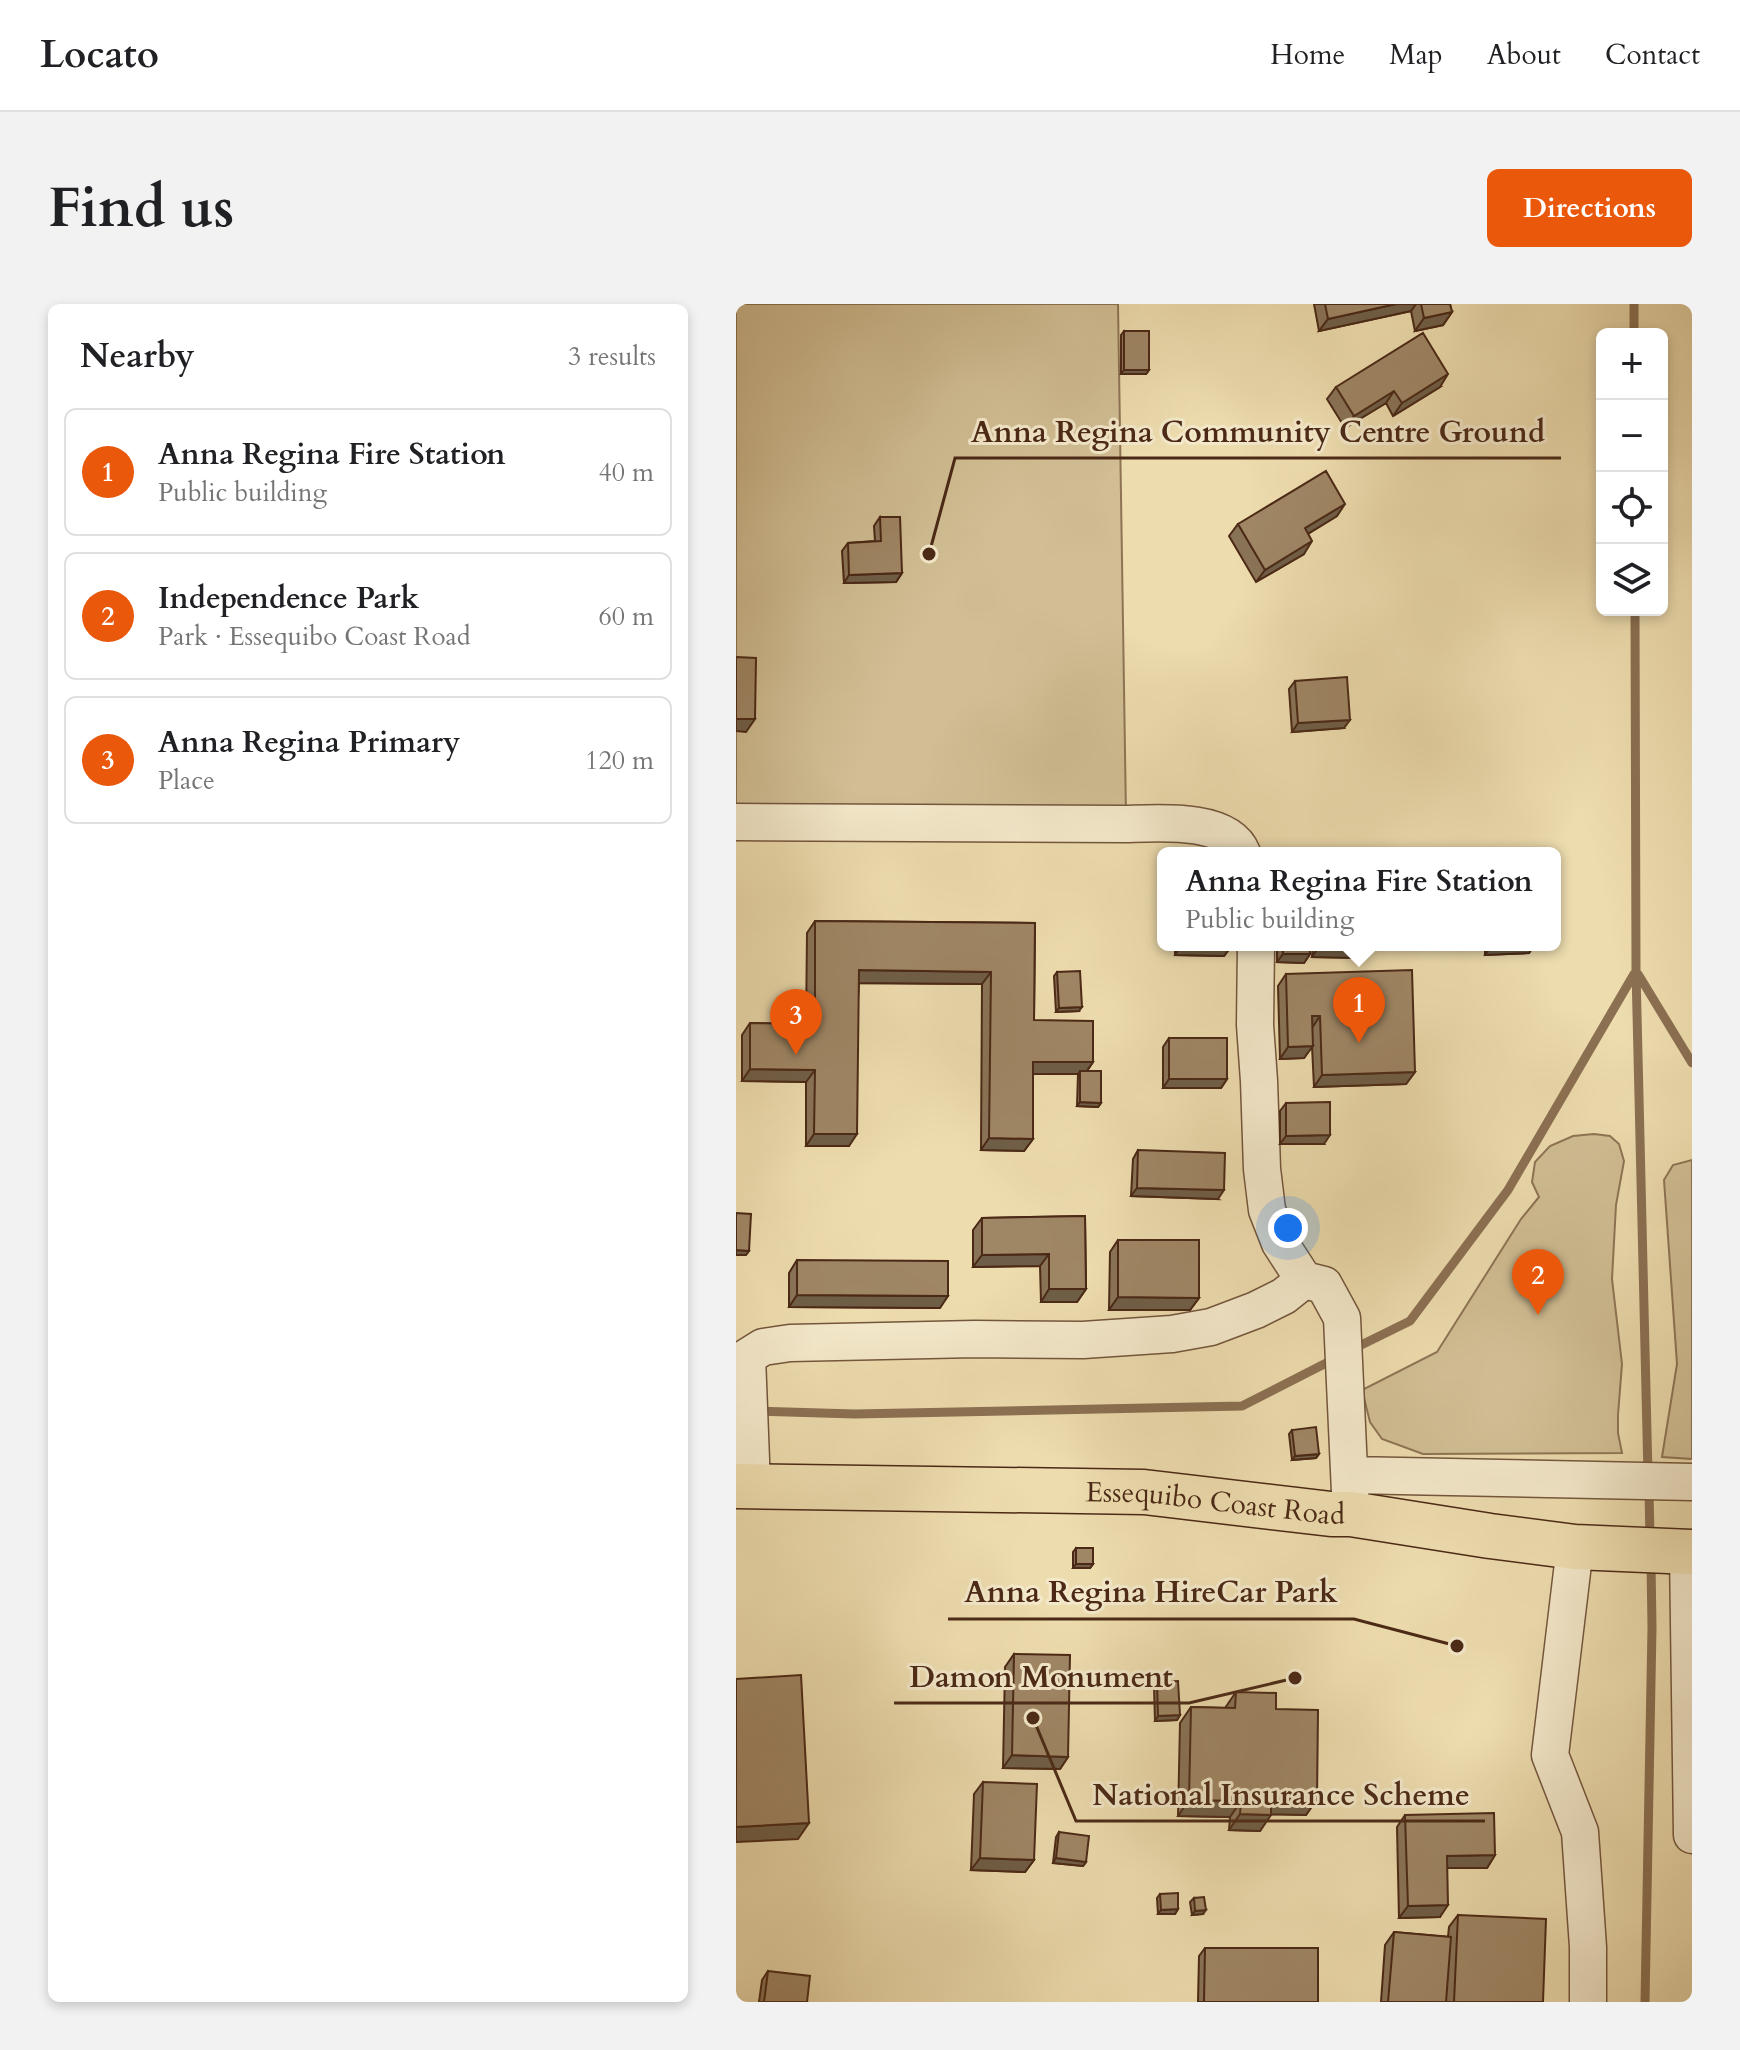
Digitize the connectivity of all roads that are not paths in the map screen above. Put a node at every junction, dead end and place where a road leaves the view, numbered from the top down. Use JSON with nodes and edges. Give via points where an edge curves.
{"nodes":[{"id":1,"x":736,"y":822,"type":"edge"},
{"id":2,"x":1240,"y":847,"type":"edge"},
{"id":3,"x":1256,"y":951,"type":"edge"},
{"id":4,"x":1304,"y":1280,"type":"junction"},
{"id":5,"x":1690,"y":1482,"type":"edge"},
{"id":6,"x":744,"y":1486,"type":"edge"},
{"id":7,"x":1350,"y":1494,"type":"junction"},
{"id":8,"x":1588,"y":1548,"type":"junction"},
{"id":9,"x":1683,"y":1552,"type":"edge"},
{"id":10,"x":1692,"y":1835,"type":"edge"},
{"id":11,"x":1588,"y":2002,"type":"edge"}],
"edges":[{"from":1,"to":2,"type":"street","via":[[1175,822],[1212,829]]},
{"from":3,"to":4,"type":"street","via":[[1255,1025],[1267,1210]]},
{"from":4,"to":6,"type":"street","via":[[1256,1310],[1172,1334],[763,1347],[747,1357],[750,1437]]},
{"from":4,"to":7,"type":"street","via":[[1324,1285],[1342,1318]]},
{"from":5,"to":7,"type":"street","via":[[1585,1480]]},
{"from":6,"to":7,"type":"main road","name":"Essequibo Coast Road","via":[[1144,1492],[1331,1514]]},
{"from":7,"to":8,"type":"main road","name":"Essequibo Coast Road","via":[[1490,1536]]},
{"from":8,"to":9,"type":"main road","name":"Essequibo Coast Road"},
{"from":8,"to":11,"type":"street","via":[[1550,1755],[1580,1832]]},
{"from":9,"to":10,"type":"street"}]}
